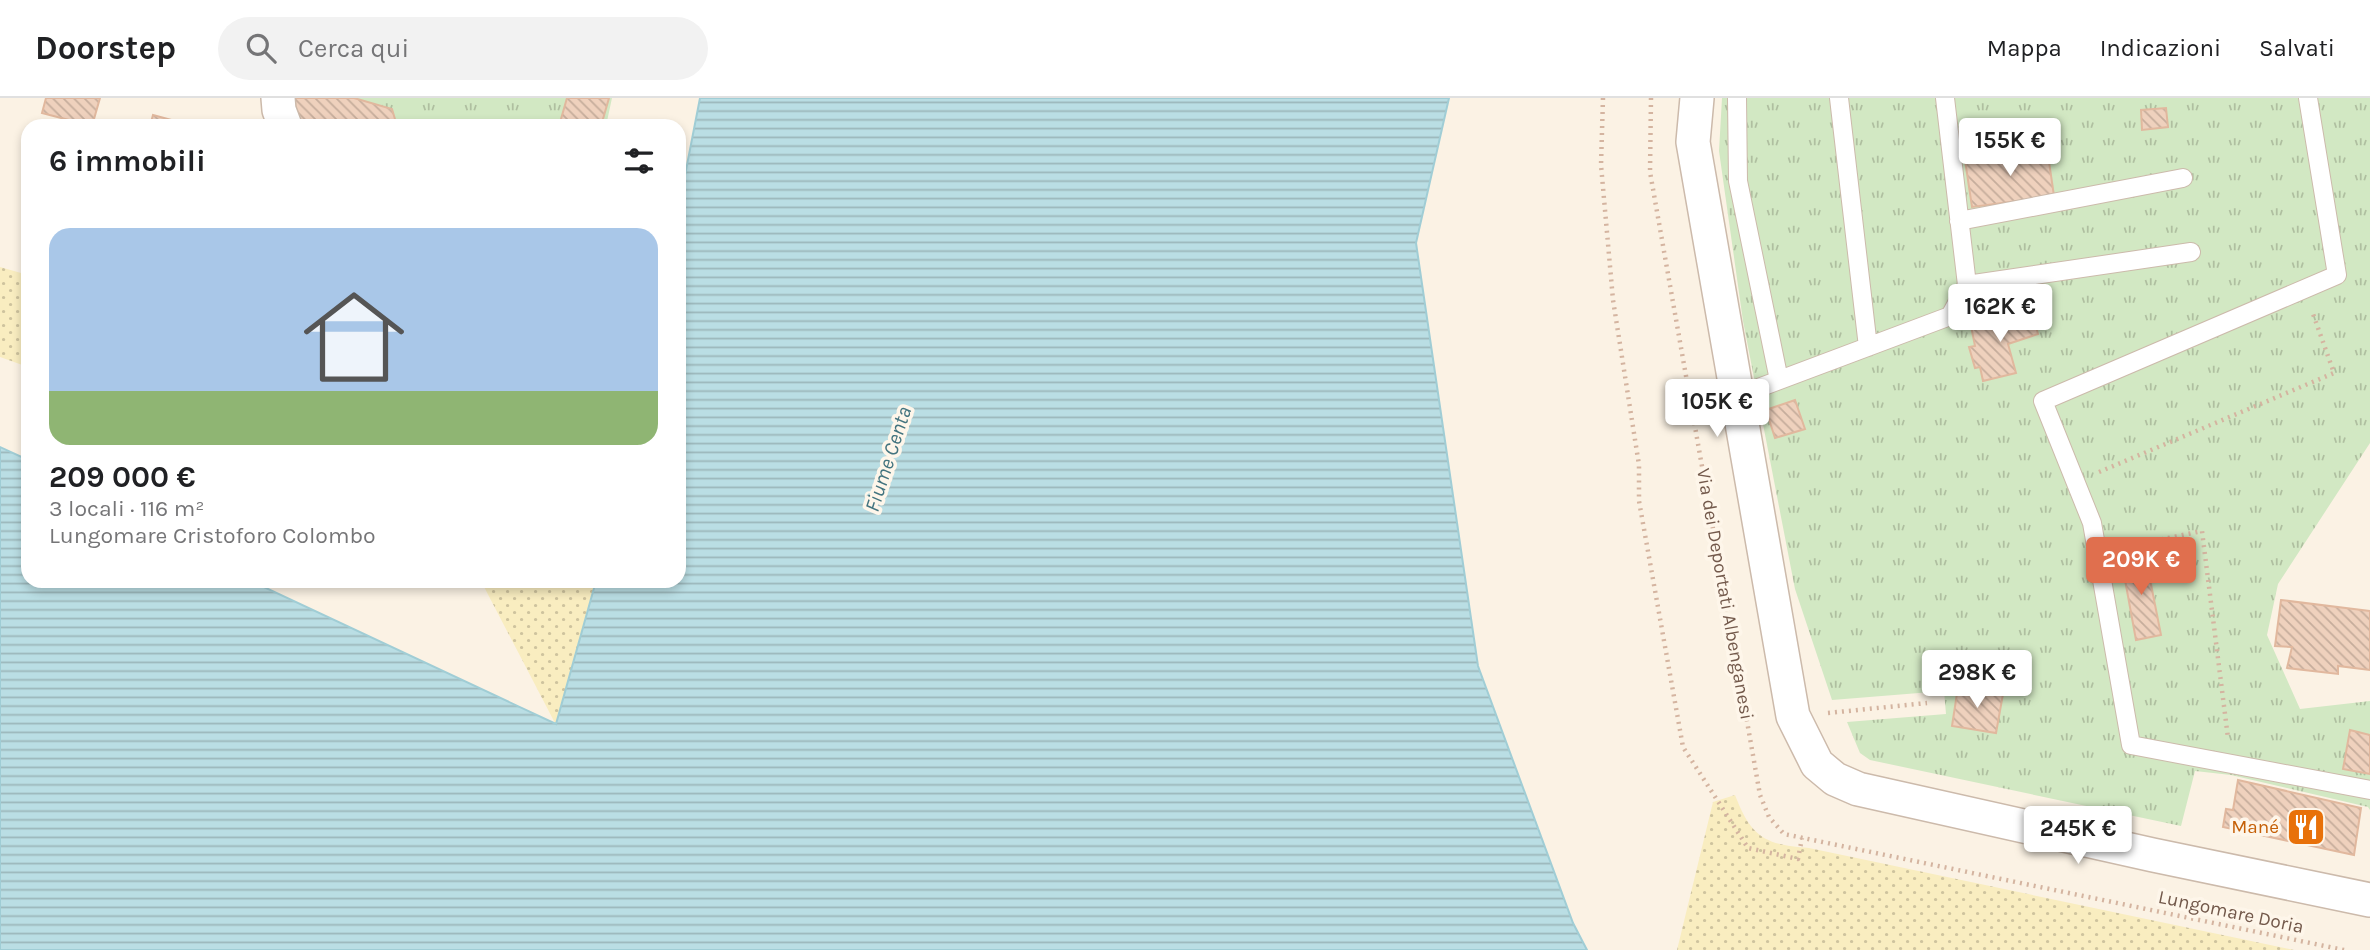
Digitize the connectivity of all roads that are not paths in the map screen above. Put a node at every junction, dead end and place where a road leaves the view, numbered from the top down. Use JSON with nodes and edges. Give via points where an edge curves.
{"nodes":[{"id":1,"x":278,"y":98,"type":"edge"},
{"id":2,"x":1697,"y":98,"type":"edge"},
{"id":3,"x":1737,"y":98,"type":"edge"},
{"id":4,"x":1839,"y":98,"type":"edge"},
{"id":5,"x":1945,"y":98,"type":"edge"},
{"id":6,"x":2308,"y":98,"type":"edge"},
{"id":7,"x":282,"y":119,"type":"edge"},
{"id":8,"x":2183,"y":178,"type":"dead end"},
{"id":9,"x":1959,"y":221,"type":"junction"},
{"id":10,"x":2191,"y":253,"type":"dead end"},
{"id":11,"x":1967,"y":285,"type":"junction"},
{"id":12,"x":1868,"y":346,"type":"junction"},
{"id":13,"x":1779,"y":380,"type":"junction"},
{"id":14,"x":1737,"y":396,"type":"junction"},
{"id":15,"x":2370,"y":790,"type":"edge"},
{"id":16,"x":2370,"y":900,"type":"edge"}],
"edges":[{"from":1,"to":7,"type":"street"},
{"from":2,"to":14,"type":"street","via":[[1693,142]]},
{"from":3,"to":13,"type":"lane","via":[[1738,181]]},
{"from":4,"to":12,"type":"lane"},
{"from":5,"to":9,"type":"lane"},
{"from":6,"to":15,"type":"lane","via":[[2337,275],[2043,401],[2092,523],[2131,745]]},
{"from":8,"to":9,"type":"lane"},
{"from":9,"to":11,"type":"lane"},
{"from":10,"to":11,"type":"lane"},
{"from":11,"to":12,"type":"lane","via":[[1950,316]]},
{"from":12,"to":13,"type":"lane"},
{"from":13,"to":14,"type":"lane"},
{"from":14,"to":16,"type":"street","via":[[1793,716],[1817,764],[1835,779],[1858,789]]}]}
